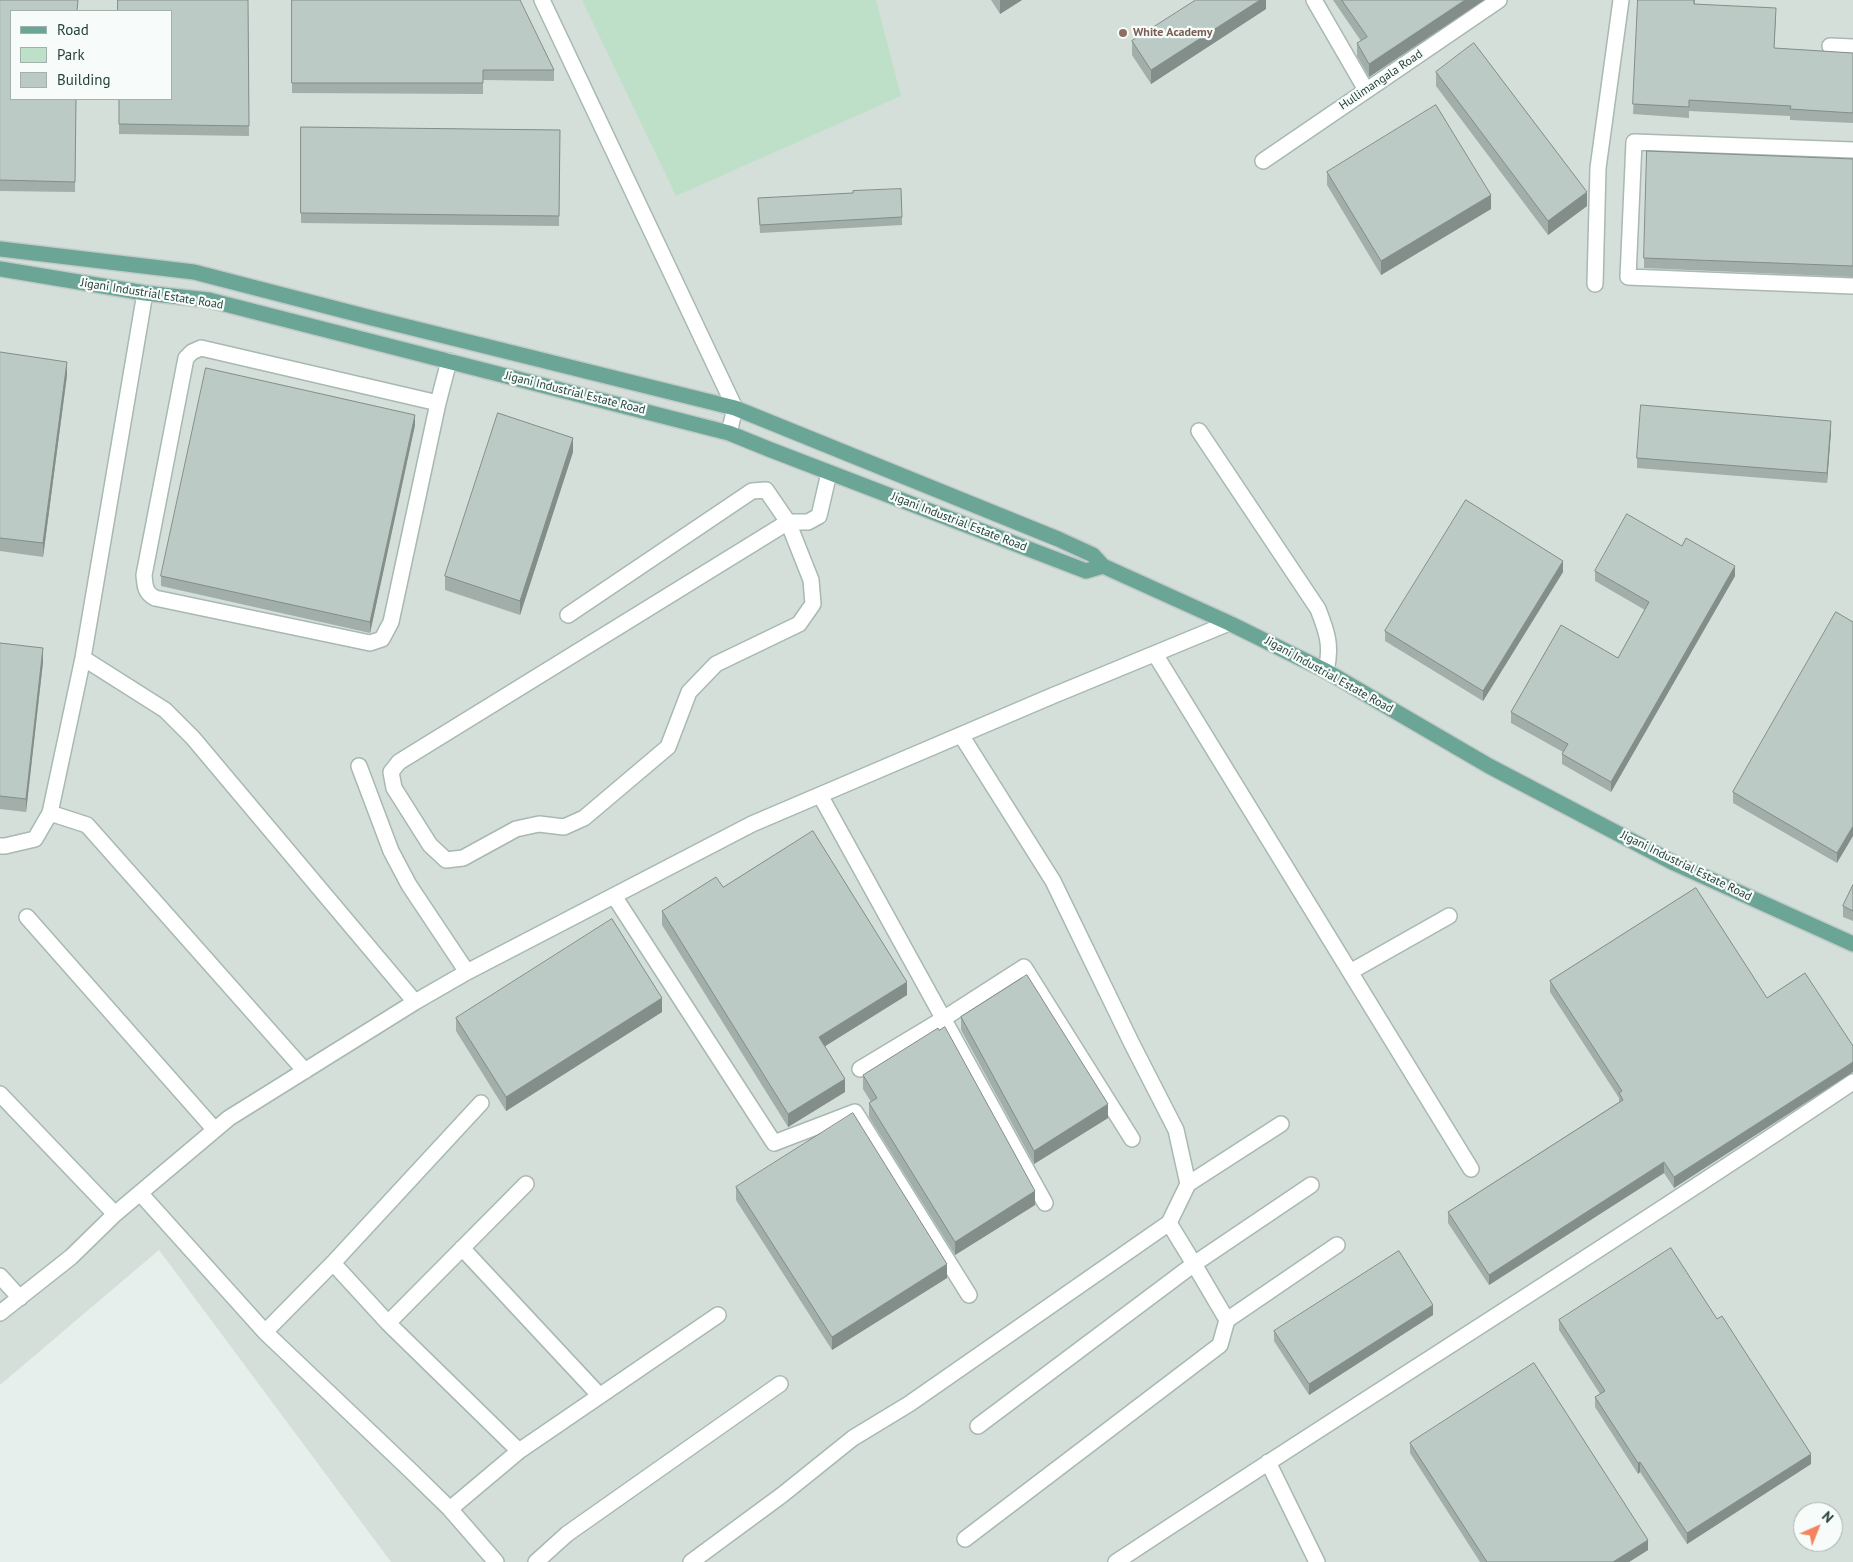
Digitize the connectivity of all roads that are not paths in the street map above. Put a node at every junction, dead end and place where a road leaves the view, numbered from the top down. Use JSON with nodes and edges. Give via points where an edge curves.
{"nodes":[{"id":1,"x":542,"y":0,"type":"edge"},
{"id":2,"x":1314,"y":0,"type":"edge"},
{"id":3,"x":1499,"y":0,"type":"edge"},
{"id":4,"x":1621,"y":0,"type":"edge"},
{"id":5,"x":1830,"y":46,"type":"dead end"},
{"id":6,"x":1853,"y":47,"type":"edge"},
{"id":7,"x":1366,"y":90,"type":"junction"},
{"id":8,"x":1853,"y":150,"type":"edge"},
{"id":9,"x":1263,"y":161,"type":"dead end"},
{"id":10,"x":0,"y":249,"type":"edge"},
{"id":11,"x":0,"y":269,"type":"edge"},
{"id":12,"x":1595,"y":284,"type":"dead end"},
{"id":13,"x":1853,"y":286,"type":"edge"},
{"id":14,"x":145,"y":293,"type":"junction"},
{"id":15,"x":449,"y":361,"type":"junction"},
{"id":16,"x":438,"y":402,"type":"junction"},
{"id":17,"x":735,"y":408,"type":"junction"},
{"id":18,"x":1199,"y":431,"type":"dead end"},
{"id":19,"x":730,"y":433,"type":"junction"},
{"id":20,"x":829,"y":472,"type":"junction"},
{"id":21,"x":788,"y":522,"type":"junction"},
{"id":22,"x":1103,"y":566,"type":"junction"},
{"id":23,"x":568,"y":615,"type":"dead end"},
{"id":24,"x":1230,"y":623,"type":"junction"},
{"id":25,"x":1154,"y":654,"type":"junction"},
{"id":26,"x":83,"y":658,"type":"junction"},
{"id":27,"x":1326,"y":671,"type":"junction"},
{"id":28,"x":961,"y":734,"type":"junction"},
{"id":29,"x":359,"y":766,"type":"dead end"},
{"id":30,"x":820,"y":795,"type":"junction"},
{"id":31,"x":50,"y":813,"type":"junction"},
{"id":32,"x":0,"y":846,"type":"edge"},
{"id":33,"x":614,"y":896,"type":"junction"},
{"id":34,"x":1449,"y":916,"type":"dead end"},
{"id":35,"x":27,"y":917,"type":"dead end"},
{"id":36,"x":1853,"y":944,"type":"edge"},
{"id":37,"x":466,"y":972,"type":"junction"},
{"id":38,"x":1350,"y":972,"type":"junction"},
{"id":39,"x":415,"y":1002,"type":"junction"},
{"id":40,"x":943,"y":1019,"type":"junction"},
{"id":41,"x":860,"y":1069,"type":"dead end"},
{"id":42,"x":305,"y":1070,"type":"junction"},
{"id":43,"x":1853,"y":1082,"type":"edge"},
{"id":44,"x":0,"y":1094,"type":"edge"},
{"id":45,"x":481,"y":1103,"type":"dead end"},
{"id":46,"x":1281,"y":1124,"type":"dead end"},
{"id":47,"x":215,"y":1130,"type":"junction"},
{"id":48,"x":1132,"y":1139,"type":"dead end"},
{"id":49,"x":1471,"y":1169,"type":"dead end"},
{"id":50,"x":526,"y":1184,"type":"dead end"},
{"id":51,"x":1188,"y":1184,"type":"junction"},
{"id":52,"x":1311,"y":1185,"type":"dead end"},
{"id":53,"x":140,"y":1193,"type":"junction"},
{"id":54,"x":1045,"y":1203,"type":"dead end"},
{"id":55,"x":115,"y":1214,"type":"junction"},
{"id":56,"x":1169,"y":1223,"type":"junction"},
{"id":57,"x":1337,"y":1245,"type":"dead end"},
{"id":58,"x":462,"y":1248,"type":"junction"},
{"id":59,"x":333,"y":1262,"type":"junction"},
{"id":60,"x":1194,"y":1264,"type":"junction"},
{"id":61,"x":0,"y":1276,"type":"edge"},
{"id":62,"x":968,"y":1295,"type":"dead end"},
{"id":63,"x":20,"y":1298,"type":"junction"},
{"id":64,"x":0,"y":1313,"type":"edge"},
{"id":65,"x":718,"y":1314,"type":"dead end"},
{"id":66,"x":1227,"y":1320,"type":"junction"},
{"id":67,"x":388,"y":1322,"type":"junction"},
{"id":68,"x":264,"y":1332,"type":"junction"},
{"id":69,"x":780,"y":1384,"type":"dead end"},
{"id":70,"x":600,"y":1396,"type":"junction"},
{"id":71,"x":978,"y":1426,"type":"dead end"},
{"id":72,"x":519,"y":1451,"type":"junction"},
{"id":73,"x":1268,"y":1462,"type":"junction"},
{"id":74,"x":450,"y":1510,"type":"junction"},
{"id":75,"x":965,"y":1539,"type":"dead end"},
{"id":76,"x":496,"y":1562,"type":"edge"},
{"id":77,"x":536,"y":1562,"type":"edge"},
{"id":78,"x":691,"y":1562,"type":"edge"},
{"id":79,"x":1116,"y":1562,"type":"edge"},
{"id":80,"x":1317,"y":1562,"type":"edge"}],
"edges":[{"from":1,"to":17,"type":"street"},
{"from":2,"to":7,"type":"street"},
{"from":3,"to":7,"type":"street","name":"Hullimangala Road"},
{"from":4,"to":12,"type":"street","via":[[1598,168]]},
{"from":5,"to":6,"type":"street"},
{"from":7,"to":9,"type":"street","name":"Hullimangala Road"},
{"from":8,"to":13,"type":"street","via":[[1634,142],[1628,277]]},
{"from":10,"to":17,"type":"main road","name":"Jigani Industrial Estate Road","via":[[194,272]]},
{"from":11,"to":14,"type":"main road","name":"Jigani Industrial Estate Road"},
{"from":14,"to":15,"type":"main road","name":"Jigani Industrial Estate Road","via":[[209,300]]},
{"from":14,"to":26,"type":"street"},
{"from":15,"to":16,"type":"street"},
{"from":15,"to":19,"type":"main road","name":"Jigani Industrial Estate Road"},
{"from":16,"to":16,"type":"street","via":[[391,622],[382,639],[370,643],[149,595],[144,575],[186,358],[192,352],[201,348]]},
{"from":17,"to":19,"type":"street"},
{"from":17,"to":22,"type":"main road","name":"Jigani Industrial Estate Road","via":[[1058,539],[1093,555]]},
{"from":18,"to":27,"type":"street","via":[[1318,609],[1328,634]]},
{"from":19,"to":20,"type":"main road","name":"Jigani Industrial Estate Road"},
{"from":20,"to":21,"type":"street","via":[[819,516],[808,522]]},
{"from":20,"to":22,"type":"main road","name":"Jigani Industrial Estate Road","via":[[1086,571]]},
{"from":21,"to":21,"type":"street","via":[[811,580],[813,604],[799,624],[716,664],[689,692],[668,747],[584,818],[564,827],[539,824],[516,829],[463,858],[446,860],[430,845],[394,788],[391,772],[400,762]]},
{"from":21,"to":23,"type":"street","via":[[766,490],[752,491]]},
{"from":22,"to":24,"type":"main road","name":"Jigani Industrial Estate Road"},
{"from":24,"to":25,"type":"street"},
{"from":24,"to":27,"type":"main road","name":"Jigani Industrial Estate Road"},
{"from":25,"to":28,"type":"street"},
{"from":25,"to":38,"type":"street"},
{"from":26,"to":31,"type":"street"},
{"from":26,"to":39,"type":"street","via":[[164,710],[193,738]]},
{"from":27,"to":36,"type":"main road","name":"Jigani Industrial Estate Road","via":[[1489,766],[1674,863]]},
{"from":28,"to":30,"type":"street"},
{"from":28,"to":51,"type":"street","via":[[1053,881],[1176,1130]]},
{"from":29,"to":37,"type":"street","via":[[391,851],[409,885]]},
{"from":30,"to":33,"type":"street","via":[[752,824]]},
{"from":30,"to":40,"type":"street"},
{"from":31,"to":32,"type":"street","via":[[35,839]]},
{"from":31,"to":42,"type":"street","via":[[87,825]]},
{"from":33,"to":37,"type":"street"},
{"from":33,"to":62,"type":"street","via":[[774,1143],[855,1112]]},
{"from":34,"to":38,"type":"street"},
{"from":35,"to":47,"type":"street"},
{"from":37,"to":39,"type":"street"},
{"from":38,"to":49,"type":"street"},
{"from":39,"to":42,"type":"street"},
{"from":40,"to":41,"type":"street"},
{"from":40,"to":48,"type":"street","via":[[1025,967]]},
{"from":40,"to":54,"type":"street"},
{"from":42,"to":47,"type":"street"},
{"from":43,"to":73,"type":"street","via":[[1700,1185]]},
{"from":44,"to":55,"type":"street"},
{"from":45,"to":59,"type":"street"},
{"from":46,"to":51,"type":"street"},
{"from":47,"to":53,"type":"street"},
{"from":50,"to":58,"type":"street"},
{"from":51,"to":56,"type":"street"},
{"from":52,"to":60,"type":"street"},
{"from":53,"to":55,"type":"street"},
{"from":53,"to":68,"type":"street"},
{"from":55,"to":63,"type":"street","via":[[72,1257]]},
{"from":56,"to":60,"type":"street"},
{"from":56,"to":78,"type":"street","via":[[909,1404],[853,1438]]},
{"from":57,"to":66,"type":"street"},
{"from":58,"to":67,"type":"street"},
{"from":58,"to":70,"type":"street"},
{"from":59,"to":67,"type":"street"},
{"from":59,"to":68,"type":"street"},
{"from":60,"to":66,"type":"street"},
{"from":60,"to":71,"type":"street"},
{"from":61,"to":63,"type":"street"},
{"from":63,"to":64,"type":"street"},
{"from":65,"to":70,"type":"street"},
{"from":66,"to":75,"type":"street","via":[[1220,1345]]},
{"from":67,"to":72,"type":"street"},
{"from":68,"to":74,"type":"street"},
{"from":69,"to":77,"type":"street","via":[[567,1534]]},
{"from":70,"to":72,"type":"street"},
{"from":72,"to":74,"type":"street"},
{"from":73,"to":79,"type":"street"},
{"from":73,"to":80,"type":"street"},
{"from":74,"to":76,"type":"street"}]}
